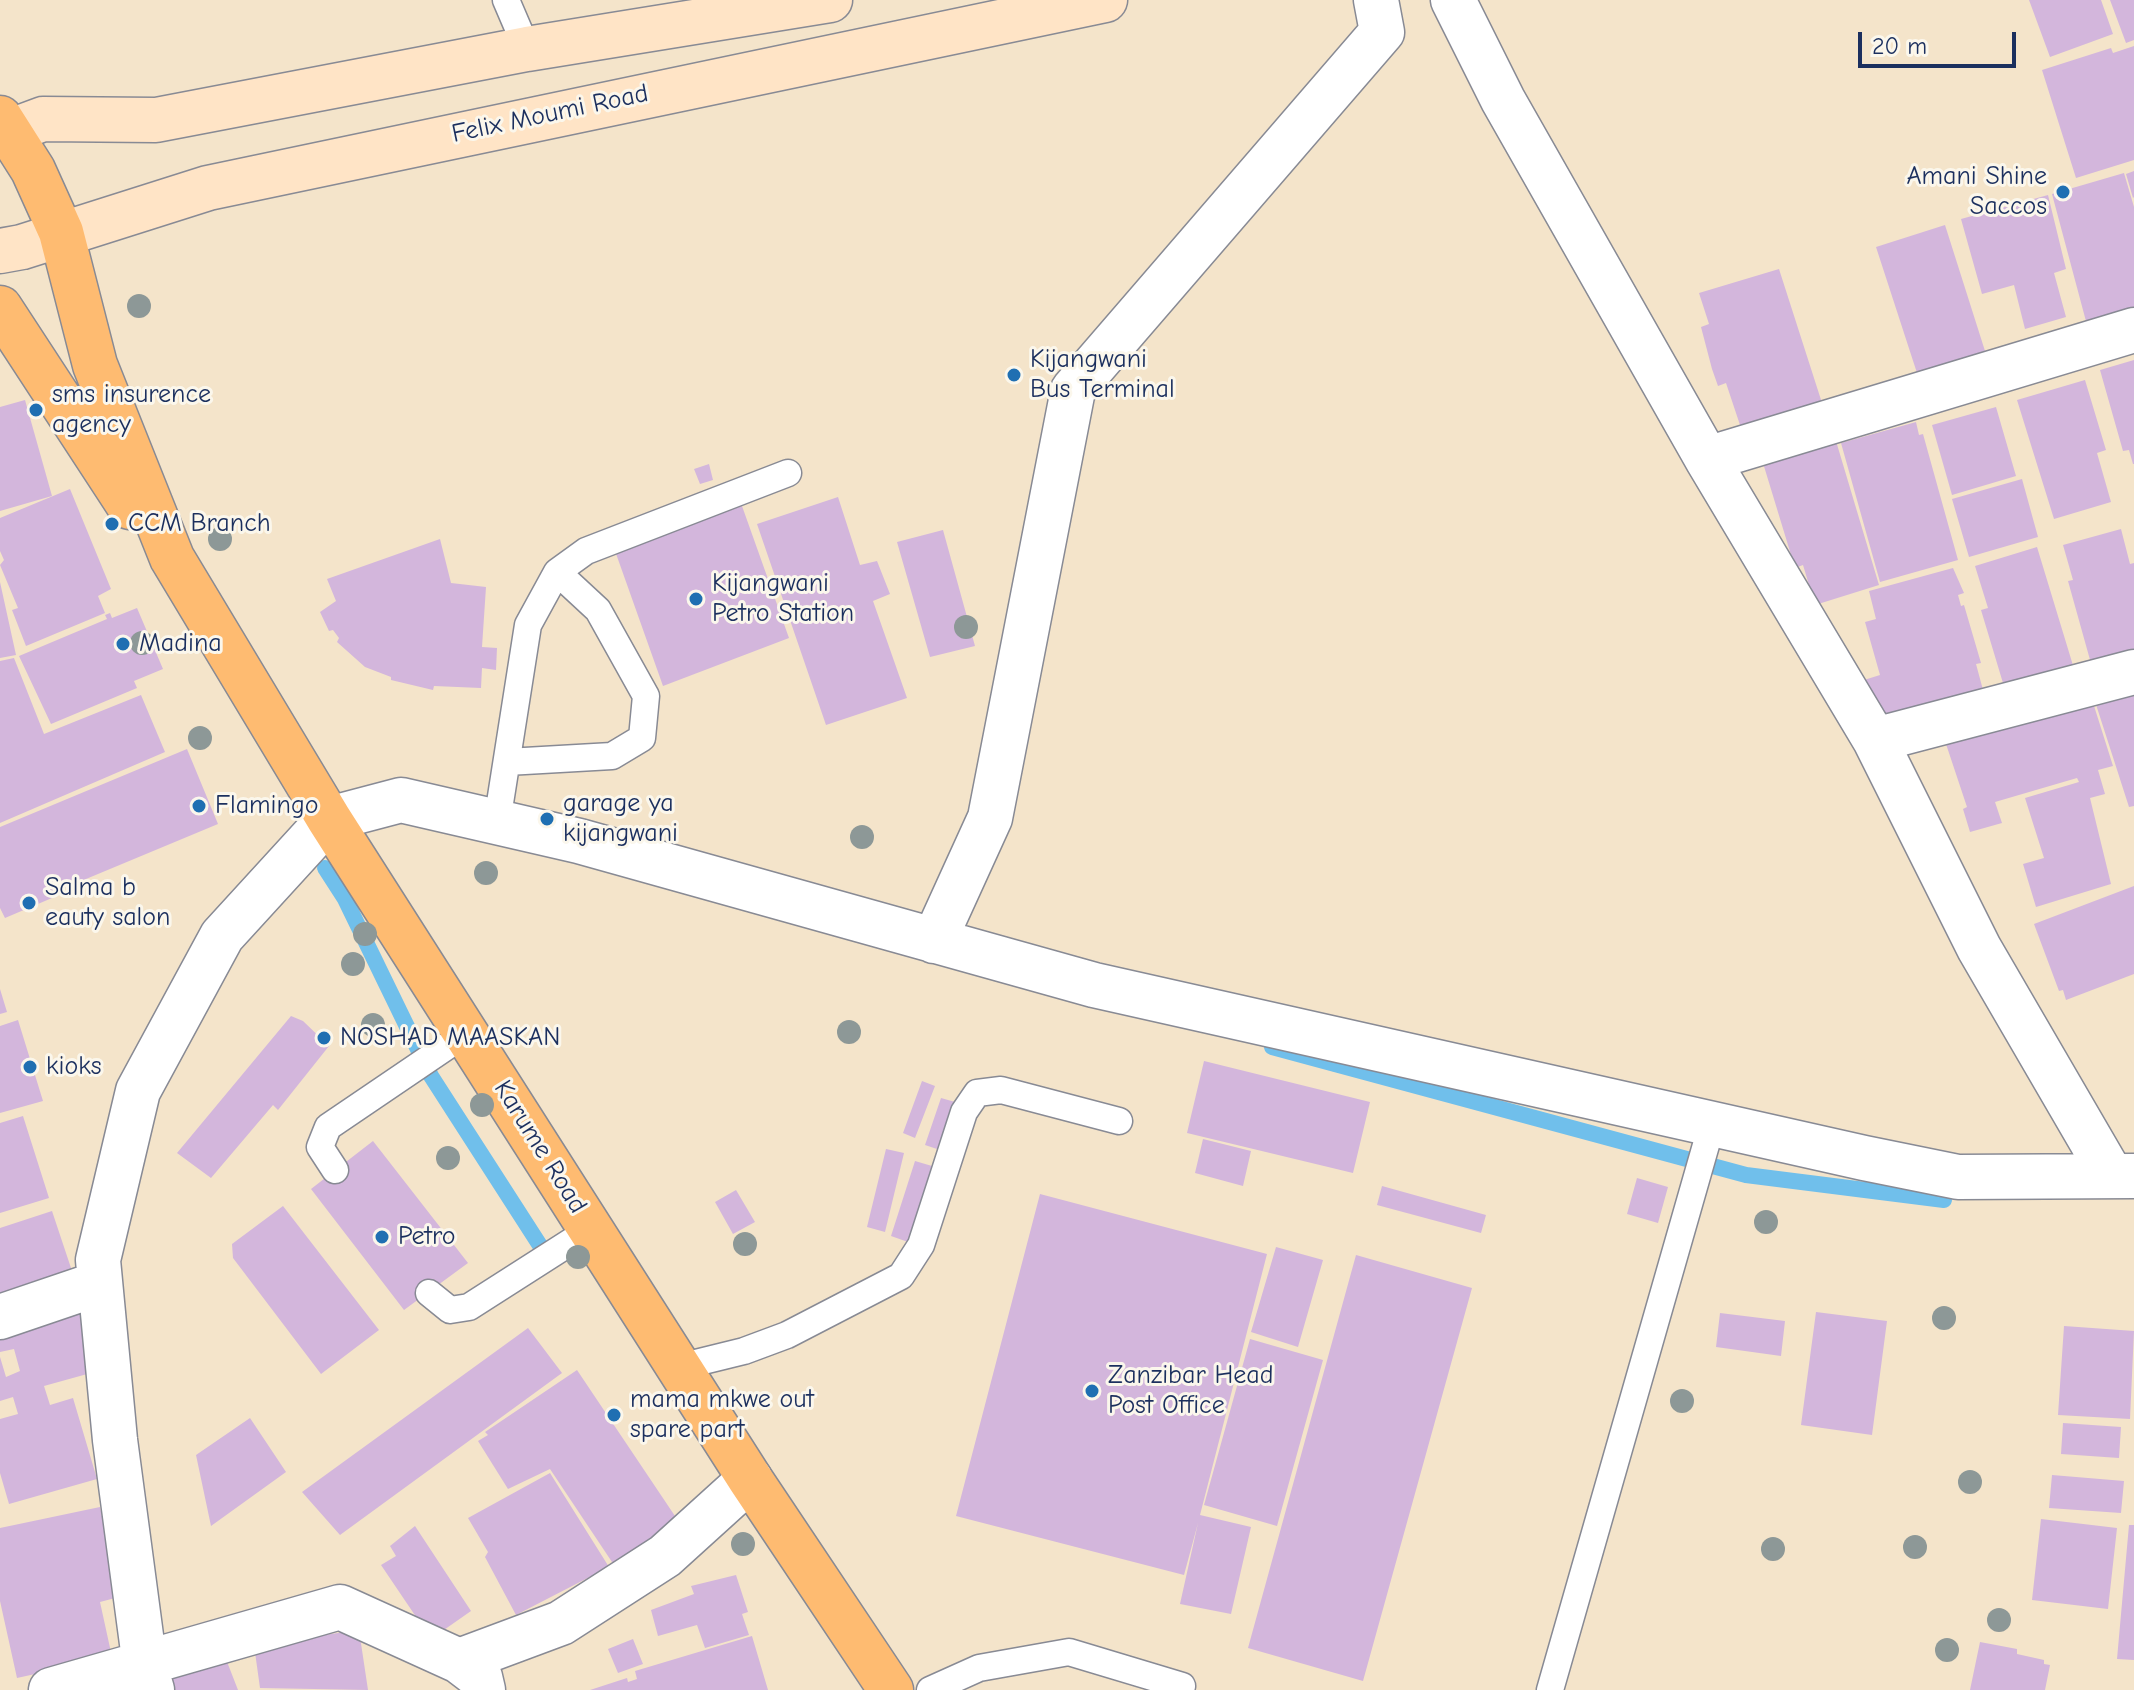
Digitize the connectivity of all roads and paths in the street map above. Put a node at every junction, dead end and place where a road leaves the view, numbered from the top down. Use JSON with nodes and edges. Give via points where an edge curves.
{"nodes":[{"id":1,"x":506,"y":0,"type":"edge"},
{"id":2,"x":830,"y":0,"type":"edge"},
{"id":3,"x":1105,"y":0,"type":"edge"},
{"id":4,"x":1376,"y":0,"type":"edge"},
{"id":5,"x":1453,"y":0,"type":"edge"},
{"id":6,"x":527,"y":49,"type":"junction"},
{"id":7,"x":3,"y":128,"type":"edge"},
{"id":8,"x":61,"y":232,"type":"junction"},
{"id":9,"x":0,"y":251,"type":"edge"},
{"id":10,"x":0,"y":308,"type":"edge"},
{"id":11,"x":2134,"y":330,"type":"edge"},
{"id":12,"x":1707,"y":459,"type":"junction"},
{"id":13,"x":788,"y":473,"type":"dead end"},
{"id":14,"x":172,"y":558,"type":"junction"},
{"id":15,"x":557,"y":572,"type":"junction"},
{"id":16,"x":2134,"y":672,"type":"edge"},
{"id":17,"x":1875,"y":740,"type":"junction"},
{"id":18,"x":507,"y":762,"type":"junction"},
{"id":19,"x":329,"y":819,"type":"junction"},
{"id":20,"x":497,"y":822,"type":"junction"},
{"id":21,"x":934,"y":941,"type":"junction"},
{"id":22,"x":453,"y":1042,"type":"junction"},
{"id":23,"x":1119,"y":1121,"type":"dead end"},
{"id":24,"x":1712,"y":1124,"type":"junction"},
{"id":25,"x":335,"y":1170,"type":"dead end"},
{"id":26,"x":2122,"y":1176,"type":"edge"},
{"id":27,"x":591,"y":1229,"type":"junction"},
{"id":28,"x":100,"y":1283,"type":"junction"},
{"id":29,"x":429,"y":1293,"type":"dead end"},
{"id":30,"x":0,"y":1317,"type":"edge"},
{"id":31,"x":679,"y":1367,"type":"junction"},
{"id":32,"x":750,"y":1479,"type":"junction"},
{"id":33,"x":471,"y":1675,"type":"edge"},
{"id":34,"x":148,"y":1678,"type":"edge"},
{"id":35,"x":1182,"y":1686,"type":"dead end"},
{"id":36,"x":51,"y":1690,"type":"edge"},
{"id":37,"x":891,"y":1690,"type":"edge"},
{"id":38,"x":930,"y":1690,"type":"edge"},
{"id":39,"x":1550,"y":1690,"type":"edge"}],
"edges":[{"from":1,"to":6,"type":"lane"},
{"from":2,"to":6,"type":"main road"},
{"from":3,"to":8,"type":"main road","name":"Felix Moumi Road","via":[[224,185]]},
{"from":4,"to":21,"type":"street","via":[[1382,32],[1073,390],[990,818]]},
{"from":5,"to":12,"type":"street","via":[[1503,100]]},
{"from":6,"to":7,"type":"main road","via":[[156,120],[43,119]]},
{"from":7,"to":8,"type":"main road","name":"Karume Road","via":[[33,170]]},
{"from":8,"to":9,"type":"main road","name":"Felix Moumi Road"},
{"from":8,"to":14,"type":"main road","name":"Karume Road","via":[[95,365]]},
{"from":10,"to":14,"type":"main road","name":"Karume Road","via":[[141,524]]},
{"from":11,"to":12,"type":"street"},
{"from":12,"to":17,"type":"street"},
{"from":13,"to":15,"type":"lane","via":[[586,551]]},
{"from":14,"to":19,"type":"main road","name":"Karume Road"},
{"from":15,"to":18,"type":"lane","via":[[528,625]]},
{"from":15,"to":18,"type":"lane","via":[[598,610],[646,696],[642,738],[612,756]]},
{"from":16,"to":17,"type":"street"},
{"from":17,"to":26,"type":"street","via":[[1979,948]]},
{"from":18,"to":20,"type":"lane"},
{"from":19,"to":20,"type":"street","via":[[401,800]]},
{"from":19,"to":22,"type":"main road","name":"Karume Road"},
{"from":19,"to":28,"type":"street","via":[[222,936],[138,1091],[98,1260]]},
{"from":20,"to":21,"type":"street"},
{"from":21,"to":24,"type":"street","via":[[1094,985]]},
{"from":22,"to":25,"type":"lane","via":[[328,1127],[320,1147]]},
{"from":22,"to":27,"type":"main road","name":"Karume Road"},
{"from":23,"to":31,"type":"lane","via":[[1001,1090],[977,1093],[964,1112],[921,1245],[901,1276],[772,1341]]},
{"from":24,"to":26,"type":"street","via":[[1958,1177]]},
{"from":24,"to":39,"type":"lane"},
{"from":27,"to":29,"type":"lane","via":[[469,1307],[450,1310]]},
{"from":27,"to":31,"type":"main road","name":"Karume Road"},
{"from":28,"to":30,"type":"street"},
{"from":28,"to":34,"type":"street","via":[[115,1440]]},
{"from":31,"to":32,"type":"main road","name":"Karume Road"},
{"from":32,"to":33,"type":"street","via":[[665,1556]]},
{"from":32,"to":37,"type":"main road","name":"Karume Road"},
{"from":33,"to":34,"type":"street","via":[[340,1607]]},
{"from":34,"to":36,"type":"street"},
{"from":35,"to":38,"type":"lane","via":[[1069,1652],[979,1668]]}]}
